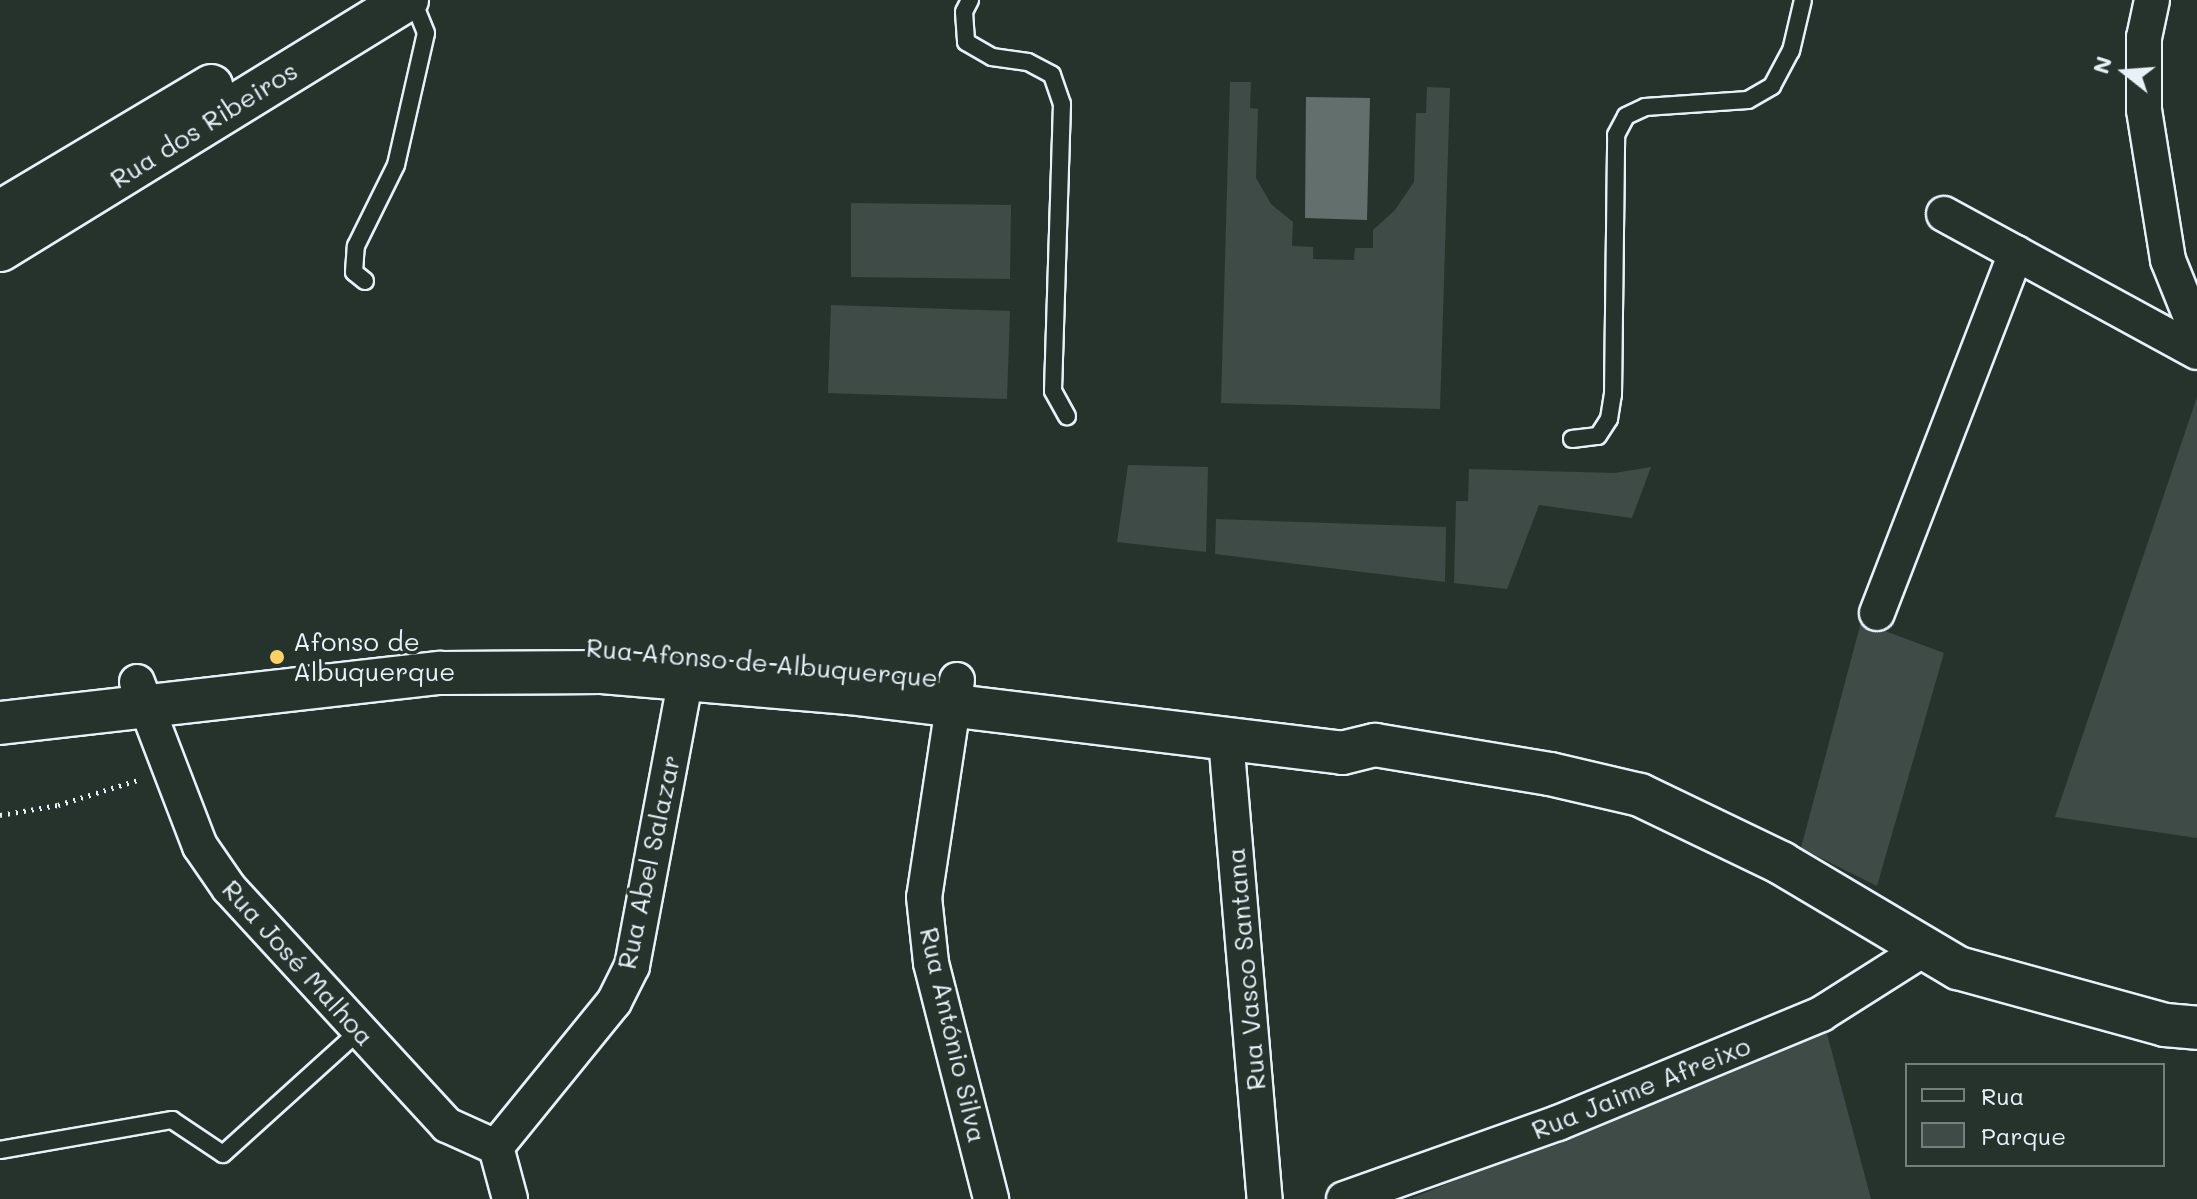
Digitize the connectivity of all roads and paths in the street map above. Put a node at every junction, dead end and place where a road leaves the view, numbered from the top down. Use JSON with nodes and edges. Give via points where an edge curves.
{"nodes":[{"id":1,"x":353,"y":0,"type":"edge"},
{"id":2,"x":410,"y":0,"type":"edge"},
{"id":3,"x":970,"y":0,"type":"edge"},
{"id":4,"x":1803,"y":0,"type":"edge"},
{"id":5,"x":2152,"y":0,"type":"edge"},
{"id":6,"x":0,"y":212,"type":"edge"},
{"id":7,"x":1944,"y":214,"type":"dead end"},
{"id":8,"x":0,"y":250,"type":"edge"},
{"id":9,"x":2016,"y":253,"type":"junction"},
{"id":10,"x":365,"y":281,"type":"dead end"},
{"id":11,"x":2197,"y":332,"type":"edge"},
{"id":12,"x":2197,"y":352,"type":"edge"},
{"id":13,"x":1067,"y":416,"type":"dead end"},
{"id":14,"x":1572,"y":439,"type":"dead end"},
{"id":15,"x":1877,"y":613,"type":"dead end"},
{"id":16,"x":686,"y":678,"type":"junction"},
{"id":17,"x":955,"y":693,"type":"junction"},
{"id":18,"x":141,"y":694,"type":"junction"},
{"id":19,"x":0,"y":697,"type":"edge"},
{"id":20,"x":0,"y":723,"type":"edge"},
{"id":21,"x":1226,"y":739,"type":"junction"},
{"id":22,"x":1375,"y":745,"type":"junction"},
{"id":23,"x":173,"y":769,"type":"junction"},
{"id":24,"x":0,"y":815,"type":"edge"},
{"id":25,"x":1924,"y":949,"type":"junction"},
{"id":26,"x":358,"y":1032,"type":"junction"},
{"id":27,"x":2186,"y":1034,"type":"edge"},
{"id":28,"x":496,"y":1147,"type":"junction"},
{"id":29,"x":0,"y":1150,"type":"edge"},
{"id":30,"x":510,"y":1199,"type":"edge"},
{"id":31,"x":991,"y":1199,"type":"edge"},
{"id":32,"x":1265,"y":1199,"type":"edge"},
{"id":33,"x":1344,"y":1199,"type":"edge"}],
"edges":[{"from":1,"to":6,"type":"street","name":"Rua dos Ribeiros"},
{"from":2,"to":8,"type":"street","name":"Rua dos Ribeiros"},
{"from":2,"to":10,"type":"lane","via":[[426,33],[396,165],[356,246],[354,272]]},
{"from":3,"to":13,"type":"lane","via":[[964,12],[966,42],[992,57],[1028,62],[1052,75],[1062,104],[1053,391]]},
{"from":4,"to":14,"type":"lane","via":[[1791,51],[1772,86],[1748,100],[1645,107],[1626,116],[1616,135],[1613,395],[1609,419],[1598,436]]},
{"from":5,"to":11,"type":"street","via":[[2144,37],[2144,110],[2168,260]]},
{"from":7,"to":9,"type":"street"},
{"from":9,"to":12,"type":"street"},
{"from":9,"to":15,"type":"street"},
{"from":16,"to":17,"type":"street","name":"Rua Afonso de Albuquerque"},
{"from":16,"to":18,"type":"street","name":"Rua Afonso de Albuquerque","via":[[602,672],[441,673]]},
{"from":16,"to":28,"type":"street","name":"Rua Abel Salazar","via":[[632,966],[614,1002]]},
{"from":17,"to":18,"type":"street","name":"Rua Afonso de Albuquerque","via":[[605,646],[439,648]]},
{"from":17,"to":21,"type":"street","name":"Rua Afonso de Albuquerque"},
{"from":17,"to":22,"type":"street","name":"Rua Afonso de Albuquerque","via":[[1344,725]]},
{"from":17,"to":31,"type":"street","name":"Rua António Silva","via":[[924,897],[931,963]]},
{"from":18,"to":19,"type":"street","name":"Rua Afonso de Albuquerque"},
{"from":18,"to":20,"type":"street","name":"Rua Afonso de Albuquerque"},
{"from":18,"to":23,"type":"street","name":"Rua José Malhoa"},
{"from":21,"to":22,"type":"street","name":"Rua Afonso de Albuquerque","via":[[1342,753]]},
{"from":21,"to":32,"type":"street","name":"Rua Vasco Santana"},
{"from":22,"to":25,"type":"street","name":"Rua Afonso de Albuquerque","via":[[1640,795],[1781,863]]},
{"from":23,"to":24,"type":"path","via":[[58,805]]},
{"from":23,"to":26,"type":"street","name":"Rua José Malhoa","via":[[200,846],[229,888]]},
{"from":25,"to":27,"type":"street","name":"Rua Afonso de Albuquerque","via":[[1976,975]]},
{"from":25,"to":33,"type":"street","name":"Rua Jaime Afreixo","via":[[1821,1014],[1558,1123]]},
{"from":26,"to":28,"type":"street","name":"Rua José Malhoa","via":[[447,1125]]},
{"from":26,"to":29,"type":"lane","via":[[223,1154],[172,1120]]},
{"from":28,"to":30,"type":"street"}]}
